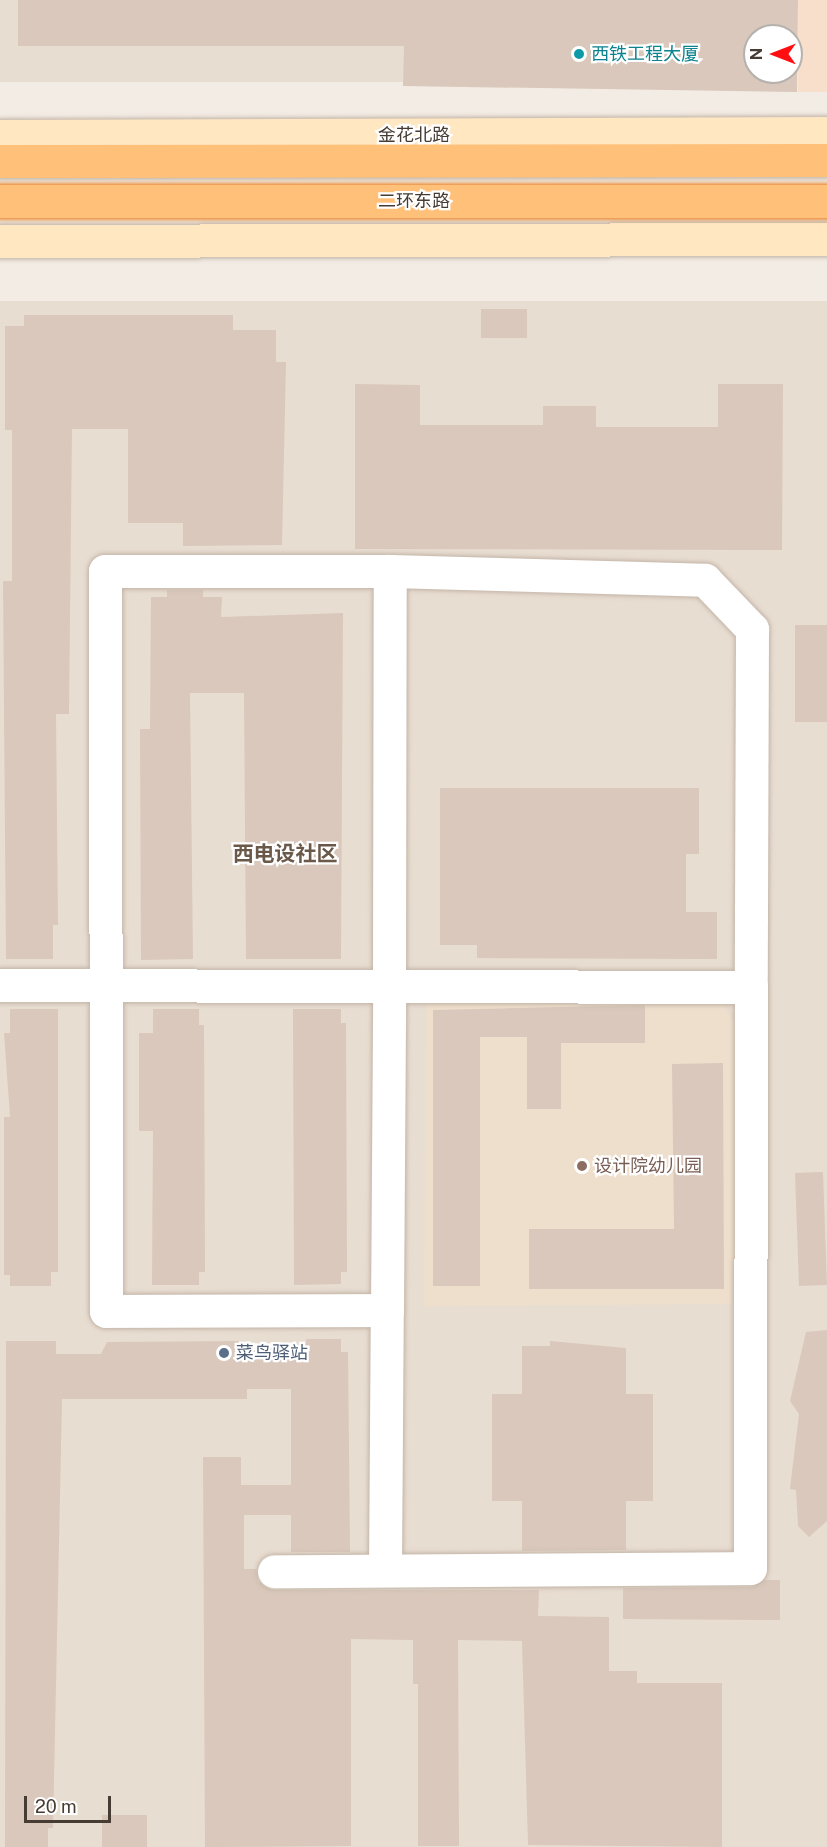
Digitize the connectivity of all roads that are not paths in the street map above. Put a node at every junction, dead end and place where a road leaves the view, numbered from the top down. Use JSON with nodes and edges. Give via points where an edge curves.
{"nodes":[{"id":1,"x":827,"y":133,"type":"edge"},
{"id":2,"x":0,"y":136,"type":"edge"},
{"id":3,"x":827,"y":160,"type":"edge"},
{"id":4,"x":0,"y":161,"type":"edge"},
{"id":5,"x":0,"y":201,"type":"edge"},
{"id":6,"x":827,"y":201,"type":"edge"},
{"id":7,"x":827,"y":239,"type":"edge"},
{"id":8,"x":0,"y":241,"type":"edge"},
{"id":9,"x":390,"y":571,"type":"junction"},
{"id":10,"x":0,"y":986,"type":"edge"},
{"id":11,"x":105,"y":986,"type":"junction"},
{"id":12,"x":388,"y":986,"type":"junction"},
{"id":13,"x":752,"y":987,"type":"junction"},
{"id":14,"x":387,"y":1310,"type":"junction"},
{"id":15,"x":385,"y":1570,"type":"junction"},
{"id":16,"x":274,"y":1571,"type":"dead end"}],
"edges":[{"from":1,"to":2,"type":"main road","name":"金花北路"},
{"from":3,"to":4,"type":"highway"},
{"from":5,"to":6,"type":"highway","name":"二环东路","bridge":true},
{"from":7,"to":8,"type":"main road"},
{"from":9,"to":11,"type":"street","via":[[105,571]]},
{"from":9,"to":12,"type":"street"},
{"from":9,"to":13,"type":"street","via":[[705,580],[752,629]]},
{"from":10,"to":11,"type":"street"},
{"from":11,"to":12,"type":"street"},
{"from":11,"to":14,"type":"street","via":[[106,1311]]},
{"from":12,"to":13,"type":"street"},
{"from":12,"to":14,"type":"street"},
{"from":13,"to":15,"type":"street","via":[[750,1568]]},
{"from":14,"to":15,"type":"street"},
{"from":15,"to":16,"type":"street"}]}
